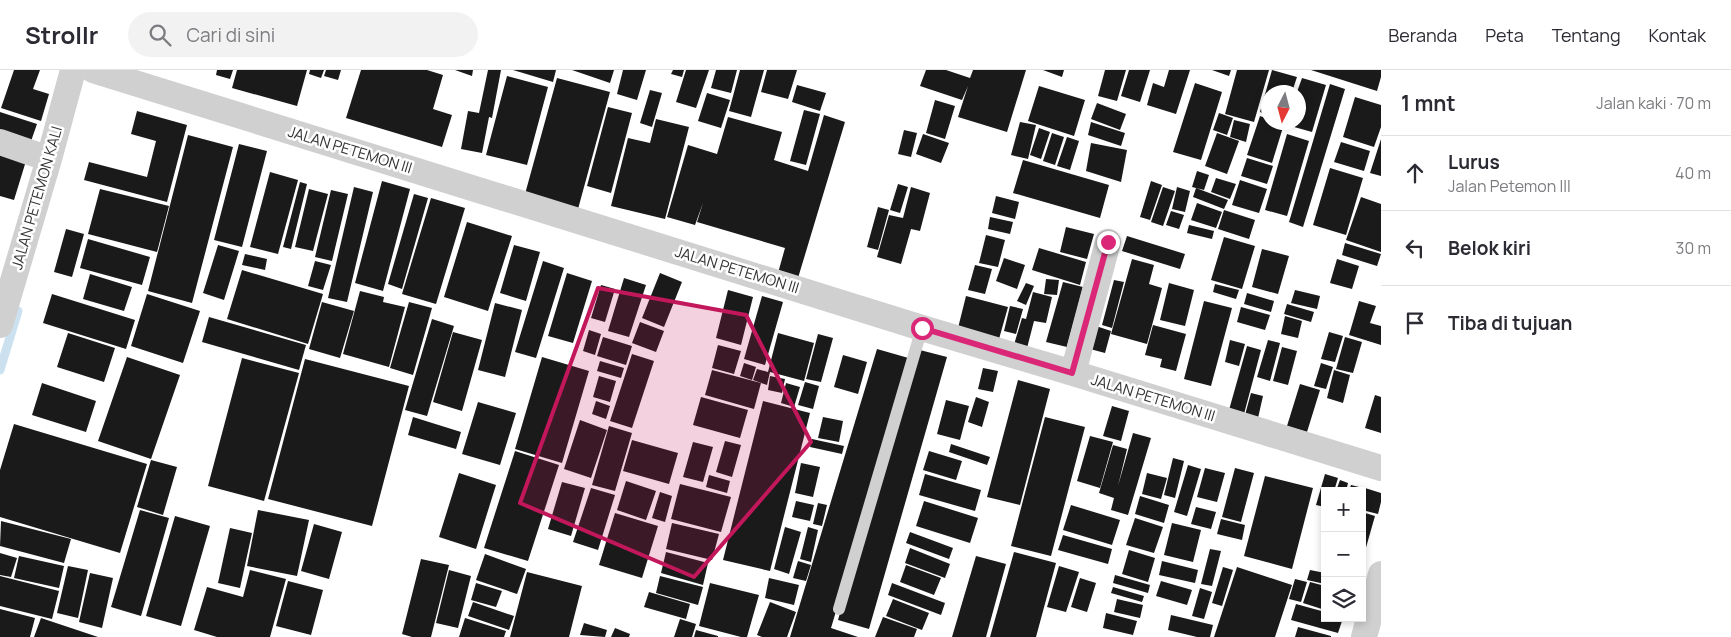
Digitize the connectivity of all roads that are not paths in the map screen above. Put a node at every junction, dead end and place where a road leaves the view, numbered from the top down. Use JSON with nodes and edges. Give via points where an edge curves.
{"nodes":[{"id":1,"x":88,"y":70,"type":"edge"},
{"id":2,"x":0,"y":142,"type":"edge"},
{"id":3,"x":49,"y":159,"type":"junction"},
{"id":4,"x":1108,"y":242,"type":"dead end"},
{"id":5,"x":0,"y":325,"type":"edge"},
{"id":6,"x":922,"y":328,"type":"junction"},
{"id":7,"x":1072,"y":373,"type":"junction"},
{"id":8,"x":1381,"y":468,"type":"edge"},
{"id":9,"x":1381,"y":574,"type":"edge"},
{"id":10,"x":839,"y":609,"type":"dead end"},
{"id":11,"x":1364,"y":637,"type":"edge"}],
"edges":[{"from":1,"to":3,"type":"street","name":"JALAN PETEMON KALI"},
{"from":1,"to":6,"type":"street","name":"JALAN PETEMON III"},
{"from":2,"to":3,"type":"street"},
{"from":3,"to":5,"type":"street","name":"JALAN PETEMON KALI"},
{"from":4,"to":7,"type":"street"},
{"from":6,"to":7,"type":"street","name":"JALAN PETEMON III"},
{"from":6,"to":10,"type":"lane"},
{"from":7,"to":8,"type":"street","name":"JALAN PETEMON III"},
{"from":9,"to":11,"type":"street"}]}
